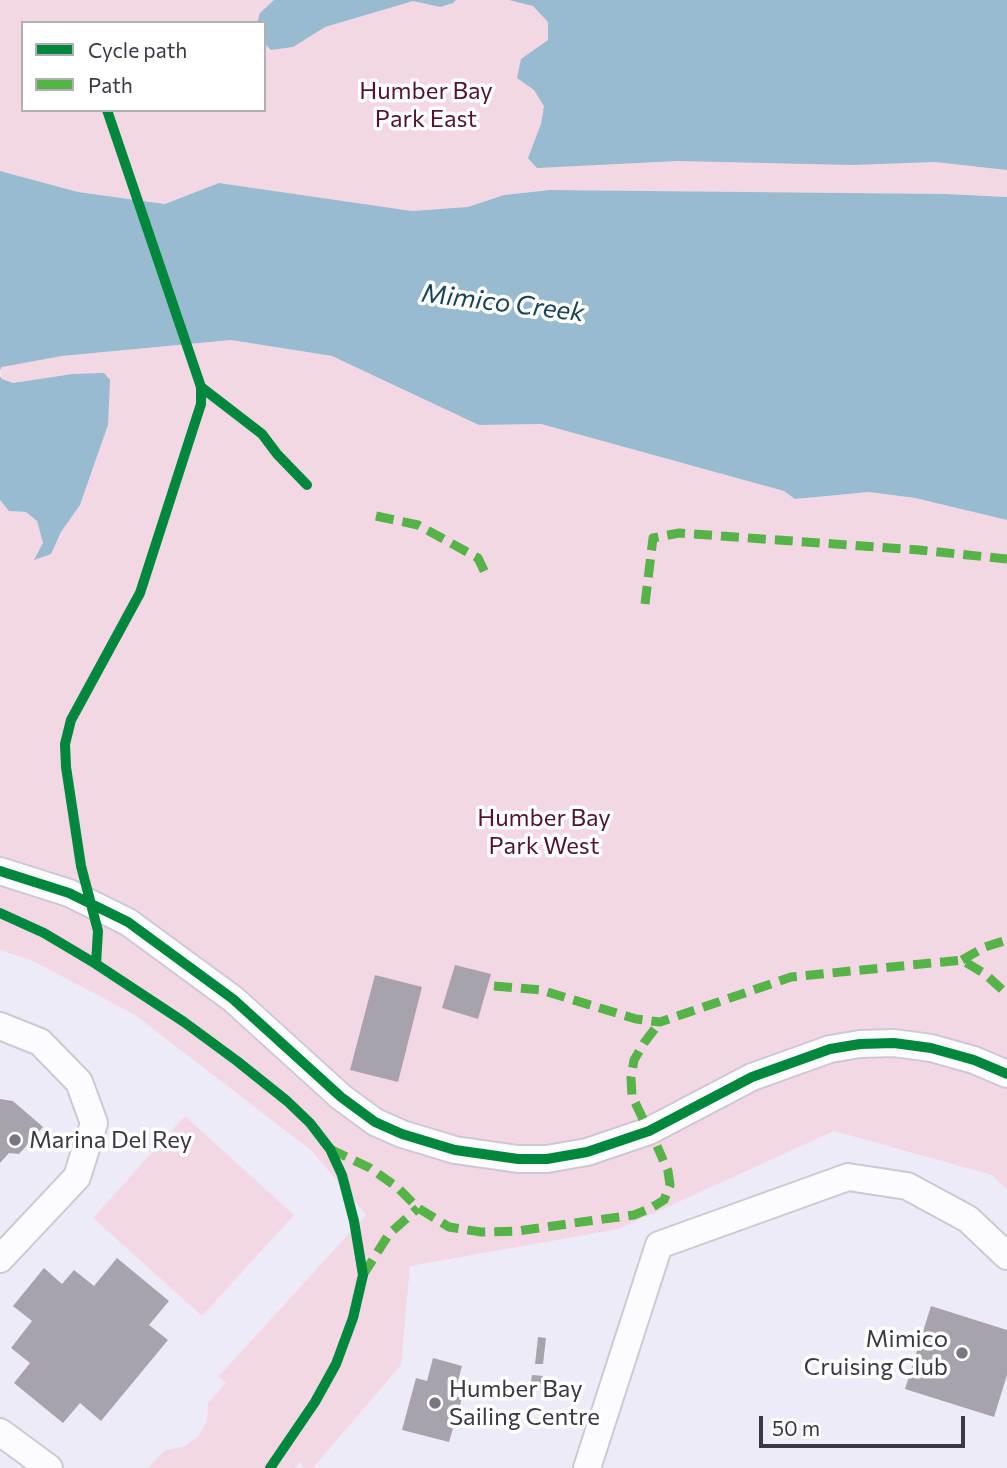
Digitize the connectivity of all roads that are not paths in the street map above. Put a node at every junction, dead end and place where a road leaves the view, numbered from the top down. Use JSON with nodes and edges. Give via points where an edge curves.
{"nodes":[{"id":1,"x":0,"y":871,"type":"edge"},
{"id":2,"x":0,"y":1026,"type":"edge"},
{"id":3,"x":1007,"y":1074,"type":"edge"},
{"id":4,"x":1007,"y":1256,"type":"edge"},
{"id":5,"x":0,"y":1259,"type":"edge"},
{"id":6,"x":0,"y":1432,"type":"edge"},
{"id":7,"x":49,"y":1468,"type":"edge"},
{"id":8,"x":587,"y":1468,"type":"edge"}],
"edges":[{"from":1,"to":3,"type":"street","via":[[69,893],[128,922],[233,999],[375,1122],[455,1150],[517,1159],[587,1152],[649,1131],[752,1076],[830,1049],[860,1044],[931,1048]]},
{"from":2,"to":5,"type":"street","via":[[40,1042],[79,1082],[94,1123],[77,1177]]},
{"from":4,"to":8,"type":"street","via":[[968,1219],[908,1186],[848,1177],[659,1245]]},
{"from":6,"to":7,"type":"street"}]}
